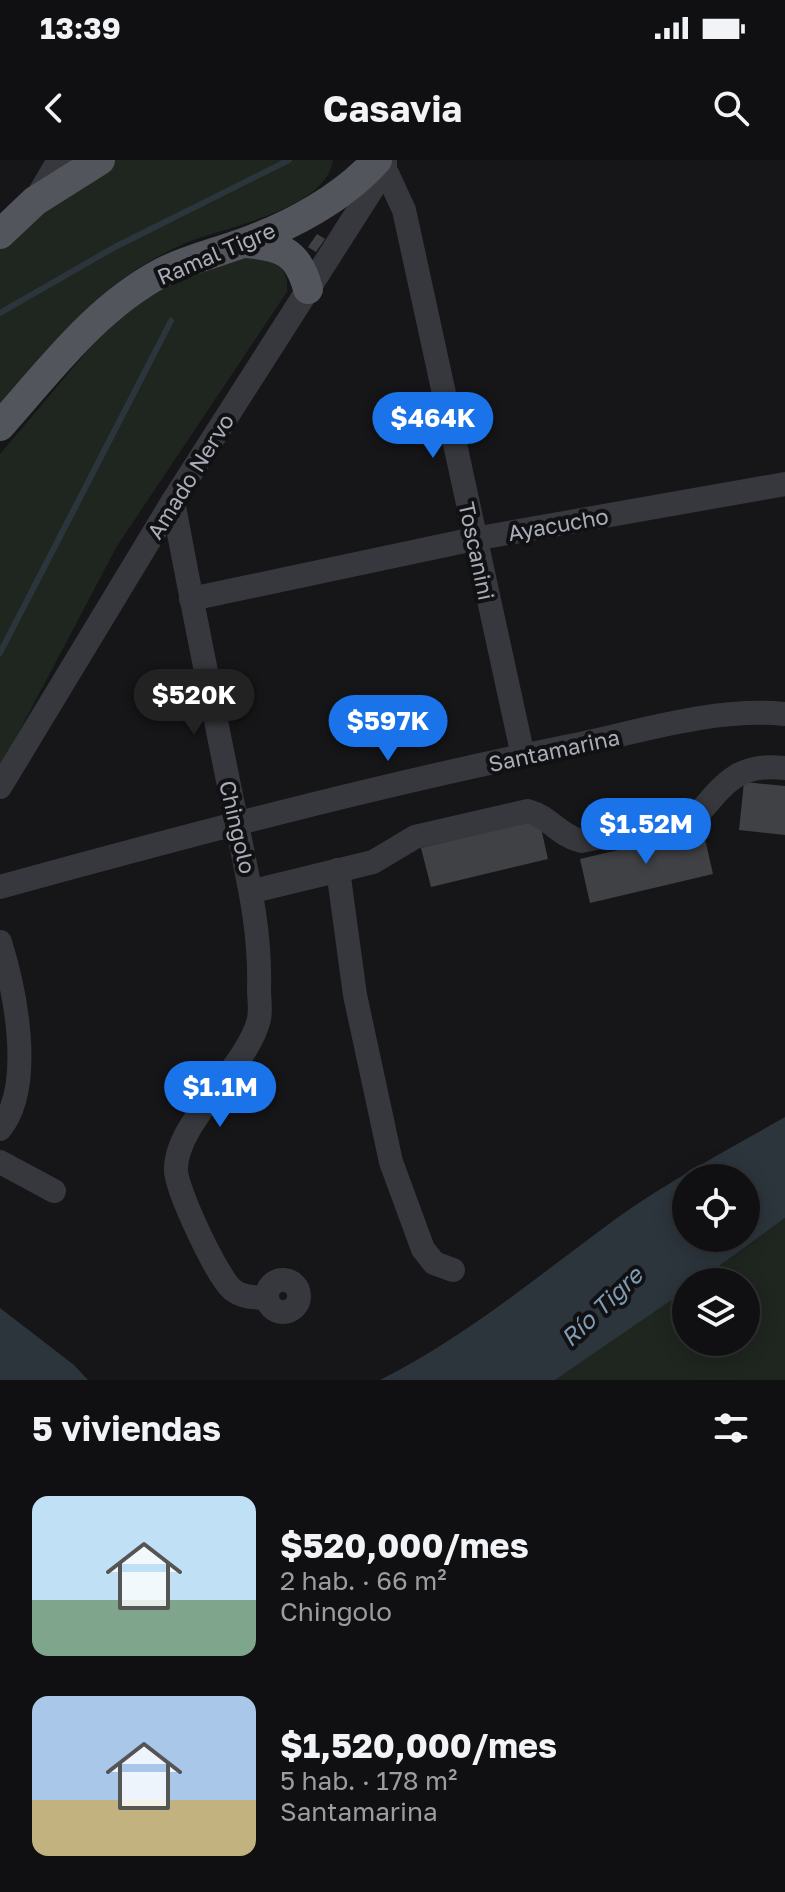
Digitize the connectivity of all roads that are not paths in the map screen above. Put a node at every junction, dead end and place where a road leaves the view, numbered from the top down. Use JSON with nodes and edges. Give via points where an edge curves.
{"nodes":[{"id":1,"x":59,"y":160,"type":"edge"},
{"id":2,"x":100,"y":160,"type":"edge"},
{"id":3,"x":348,"y":160,"type":"edge"},
{"id":4,"x":382,"y":163,"type":"edge"},
{"id":5,"x":339,"y":194,"type":"junction"},
{"id":6,"x":35,"y":201,"type":"junction"},
{"id":7,"x":0,"y":234,"type":"edge"},
{"id":8,"x":245,"y":243,"type":"junction"},
{"id":9,"x":308,"y":289,"type":"junction"},
{"id":10,"x":0,"y":426,"type":"edge"},
{"id":11,"x":785,"y":484,"type":"edge"},
{"id":12,"x":173,"y":501,"type":"junction"},
{"id":13,"x":474,"y":539,"type":"junction"},
{"id":14,"x":191,"y":599,"type":"junction"},
{"id":15,"x":785,"y":714,"type":"edge"},
{"id":16,"x":523,"y":756,"type":"junction"},
{"id":17,"x":785,"y":768,"type":"edge"},
{"id":18,"x":0,"y":787,"type":"edge"},
{"id":19,"x":236,"y":822,"type":"junction"},
{"id":20,"x":338,"y":870,"type":"junction"},
{"id":21,"x":0,"y":887,"type":"edge"},
{"id":22,"x":253,"y":891,"type":"junction"},
{"id":23,"x":0,"y":942,"type":"edge"},
{"id":24,"x":0,"y":1129,"type":"edge"},
{"id":25,"x":0,"y":1162,"type":"edge"},
{"id":26,"x":54,"y":1191,"type":"dead end"},
{"id":27,"x":453,"y":1270,"type":"dead end"},
{"id":28,"x":267,"y":1298,"type":"dead end"}],
"edges":[{"from":1,"to":6,"type":"street"},
{"from":2,"to":6,"type":"main road"},
{"from":3,"to":5,"type":"main road"},
{"from":4,"to":5,"type":"main road","name":"Ramal Tigre"},
{"from":4,"to":9,"type":"street","name":"Amado Nervo"},
{"from":4,"to":13,"type":"street","name":"Toscanini","via":[[404,210]]},
{"from":5,"to":8,"type":"main road","name":"Ramal Tigre"},
{"from":6,"to":7,"type":"main road"},
{"from":8,"to":9,"type":"main road","via":[[285,250],[304,272]]},
{"from":8,"to":10,"type":"main road","name":"Ramal Tigre","via":[[195,257],[134,290],[99,318]]},
{"from":9,"to":12,"type":"street","name":"Amado Nervo"},
{"from":11,"to":13,"type":"street","name":"Ayacucho"},
{"from":12,"to":14,"type":"street","name":"Chingolo"},
{"from":12,"to":18,"type":"street","name":"Amado Nervo"},
{"from":13,"to":14,"type":"street","name":"Ayacucho"},
{"from":13,"to":16,"type":"street","name":"Toscanini"},
{"from":14,"to":19,"type":"street","name":"Chingolo"},
{"from":15,"to":16,"type":"street","name":"Santamarina","via":[[715,717]]},
{"from":16,"to":19,"type":"street","name":"Santamarina"},
{"from":17,"to":20,"type":"street","via":[[754,767],[732,777],[694,819],[581,841],[565,837],[546,816],[528,811],[415,837],[373,862]]},
{"from":19,"to":21,"type":"street","name":"Santamarina"},
{"from":19,"to":22,"type":"street","name":"Chingolo"},
{"from":20,"to":22,"type":"street"},
{"from":20,"to":27,"type":"street","via":[[355,995],[391,1162],[423,1249],[434,1263]]},
{"from":22,"to":28,"type":"street","name":"Chingolo","via":[[259,1018],[250,1042],[191,1129],[176,1168],[186,1207],[220,1277],[243,1296]]},
{"from":23,"to":24,"type":"street","via":[[14,985],[19,1028],[12,1106]]},
{"from":25,"to":26,"type":"street"}]}
